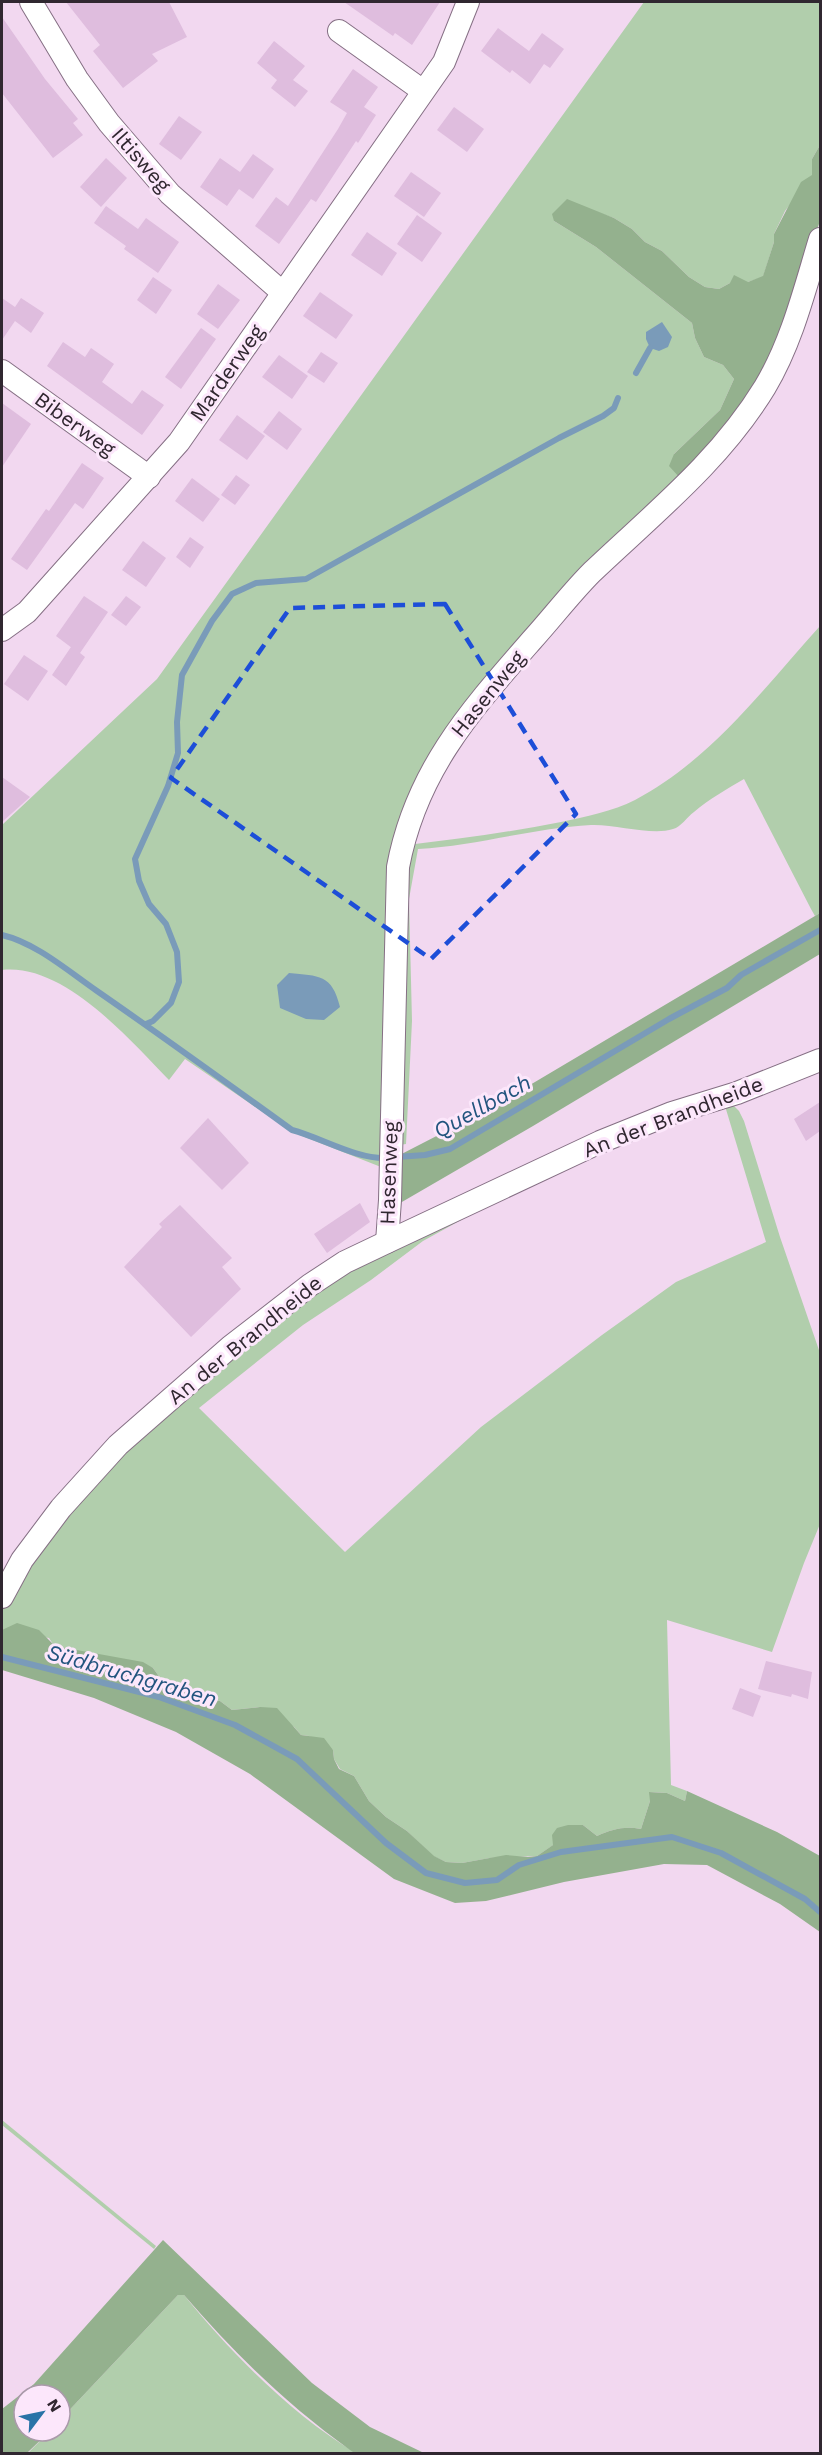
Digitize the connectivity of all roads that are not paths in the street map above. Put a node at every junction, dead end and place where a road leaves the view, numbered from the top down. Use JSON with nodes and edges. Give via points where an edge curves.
{"nodes":[{"id":1,"x":31,"y":2,"type":"edge"},
{"id":2,"x":468,"y":2,"type":"edge"},
{"id":3,"x":339,"y":31,"type":"dead end"},
{"id":4,"x":423,"y":91,"type":"junction"},
{"id":5,"x":820,"y":239,"type":"edge"},
{"id":6,"x":283,"y":293,"type":"junction"},
{"id":7,"x":2,"y":371,"type":"edge"},
{"id":8,"x":149,"y":477,"type":"junction"},
{"id":9,"x":2,"y":630,"type":"edge"},
{"id":10,"x":820,"y":1060,"type":"edge"},
{"id":11,"x":387,"y":1242,"type":"junction"},
{"id":12,"x":2,"y":1597,"type":"edge"}],
"edges":[{"from":1,"to":6,"type":"street","name":"Iltisweg","via":[[77,79],[170,194]]},
{"from":2,"to":4,"type":"street","name":"Marderweg","via":[[444,62]]},
{"from":3,"to":4,"type":"street"},
{"from":4,"to":6,"type":"street","name":"Marderweg"},
{"from":5,"to":11,"type":"street","name":"Hasenweg","via":[[788,339],[765,387],[710,460],[590,574],[497,680],[439,756],[412,812],[398,867]]},
{"from":6,"to":8,"type":"street","name":"Marderweg","via":[[179,442]]},
{"from":7,"to":8,"type":"street","name":"Biberweg"},
{"from":8,"to":9,"type":"street","name":"Marderweg","via":[[27,612]]},
{"from":10,"to":11,"type":"street","name":"An der Brandheide","via":[[600,1142]]},
{"from":11,"to":12,"type":"street","name":"An der Brandheide","via":[[345,1262],[289,1300],[118,1445],[61,1508],[22,1560]]}]}
